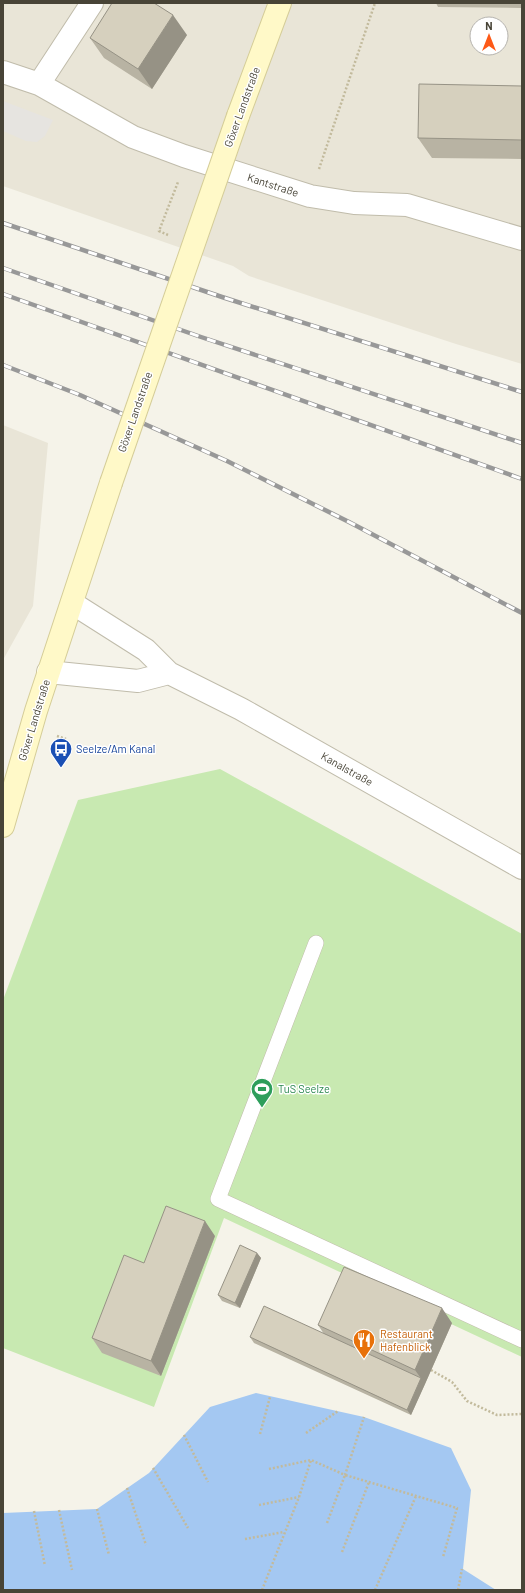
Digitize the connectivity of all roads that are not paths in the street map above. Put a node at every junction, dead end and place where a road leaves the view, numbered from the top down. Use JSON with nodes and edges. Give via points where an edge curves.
{"nodes":[{"id":1,"x":92,"y":3,"type":"edge"},
{"id":2,"x":280,"y":3,"type":"edge"},
{"id":3,"x":3,"y":72,"type":"edge"},
{"id":4,"x":39,"y":84,"type":"junction"},
{"id":5,"x":522,"y":239,"type":"edge"},
{"id":6,"x":72,"y":603,"type":"junction"},
{"id":7,"x":48,"y":672,"type":"junction"},
{"id":8,"x":169,"y":673,"type":"junction"},
{"id":9,"x":3,"y":826,"type":"edge"},
{"id":10,"x":522,"y":868,"type":"edge"},
{"id":11,"x":316,"y":943,"type":"dead end"},
{"id":12,"x":522,"y":1340,"type":"edge"}],
"edges":[{"from":1,"to":4,"type":"street"},
{"from":2,"to":6,"type":"main road","name":"Göxer Landstraße","bridge":true,"via":[[238,116]]},
{"from":3,"to":4,"type":"street","name":"Kantstraße"},
{"from":4,"to":5,"type":"street","name":"Kantstraße","via":[[133,137],[184,156],[310,196],[354,203],[407,204]]},
{"from":6,"to":7,"type":"main road","name":"Göxer Landstraße"},
{"from":6,"to":8,"type":"street","name":"Kanalstraße","via":[[146,650]]},
{"from":7,"to":8,"type":"street","via":[[138,681]]},
{"from":7,"to":9,"type":"main road","name":"Göxer Landstraße"},
{"from":8,"to":10,"type":"street","name":"Kanalstraße","via":[[248,713]]},
{"from":11,"to":12,"type":"lane","via":[[218,1199]]}]}
